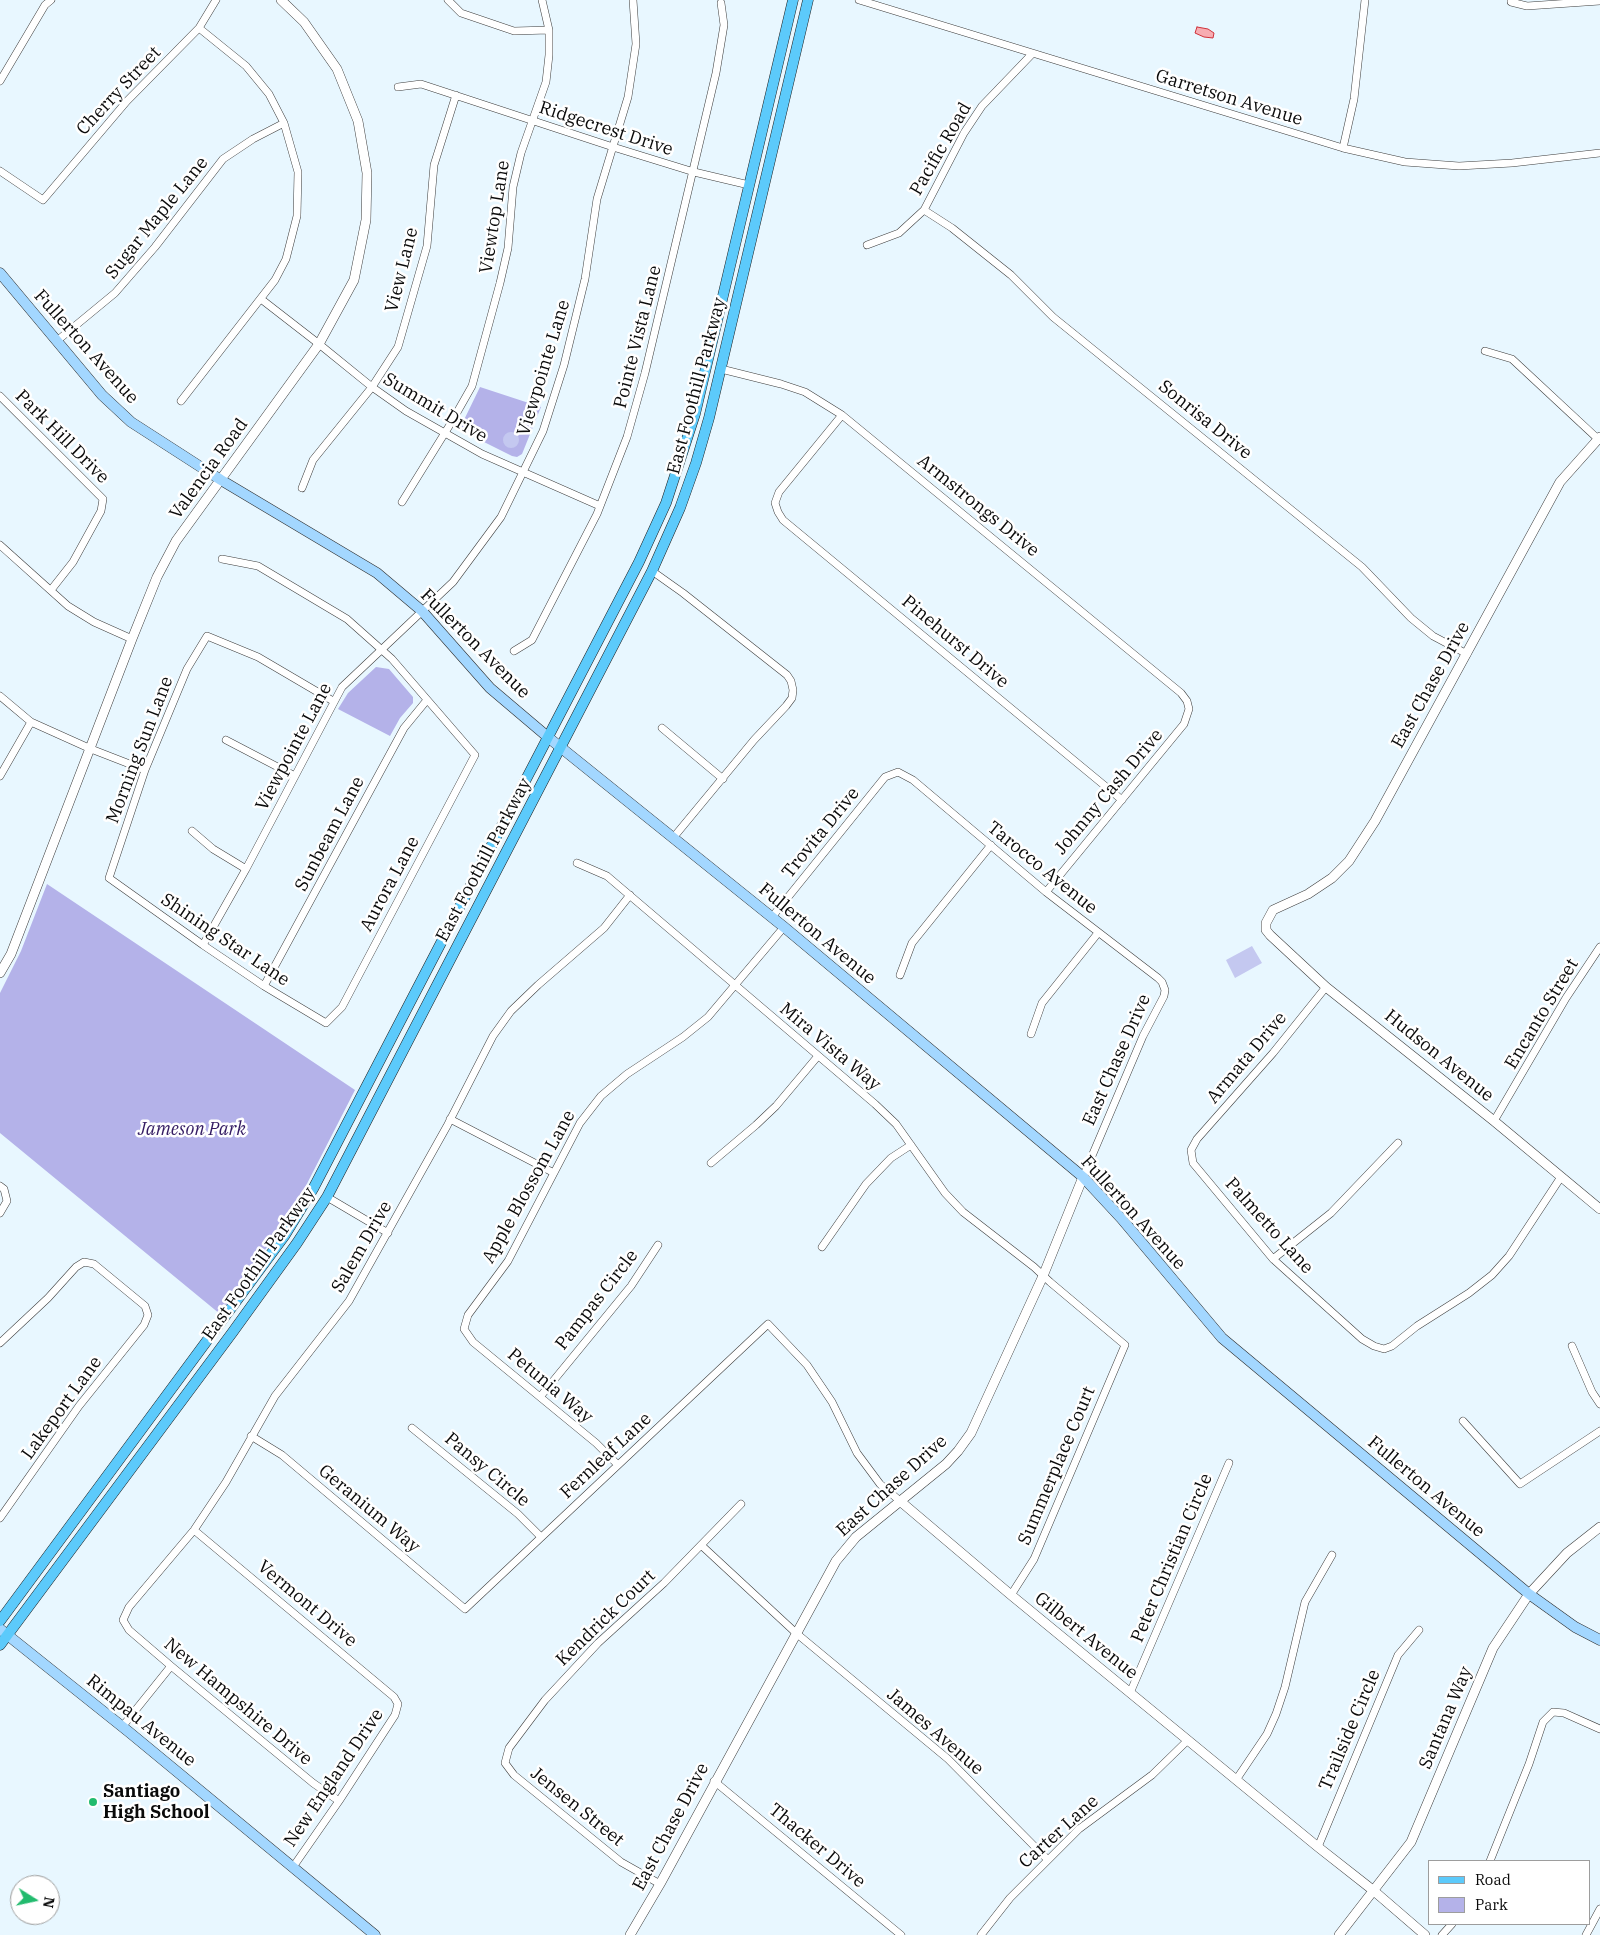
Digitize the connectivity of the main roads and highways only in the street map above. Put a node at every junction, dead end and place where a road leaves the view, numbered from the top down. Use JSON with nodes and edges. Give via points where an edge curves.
{"nodes":[{"id":1,"x":793,"y":0,"type":"edge"},
{"id":2,"x":808,"y":0,"type":"edge"},
{"id":3,"x":0,"y":273,"type":"edge"},
{"id":4,"x":549,"y":738,"type":"junction"},
{"id":5,"x":561,"y":747,"type":"junction"},
{"id":6,"x":0,"y":1621,"type":"edge"},
{"id":7,"x":4,"y":1632,"type":"edge"},
{"id":8,"x":1600,"y":1640,"type":"edge"},
{"id":9,"x":0,"y":1646,"type":"edge"},
{"id":10,"x":375,"y":1935,"type":"edge"}],
"edges":[{"from":1,"to":4,"type":"main road","name":"East Foothill Parkway","via":[[695,414],[666,503]]},
{"from":2,"to":5,"type":"main road","name":"East Foothill Parkway","via":[[696,464],[652,571]]},
{"from":3,"to":4,"type":"main road","name":"Fullerton Avenue","via":[[102,394],[131,422],[221,480],[378,573],[422,611],[490,688]]},
{"from":4,"to":5,"type":"main road","name":"Fullerton Avenue"},
{"from":4,"to":6,"type":"main road","name":"East Foothill Parkway","via":[[290,1228]]},
{"from":5,"to":7,"type":"main road","name":"East Foothill Parkway","via":[[327,1197],[286,1258]]},
{"from":5,"to":8,"type":"main road","name":"Fullerton Avenue","via":[[772,917],[1083,1178],[1222,1338],[1529,1594],[1575,1627]]},
{"from":7,"to":9,"type":"main road","name":"East Foothill Parkway"},
{"from":7,"to":10,"type":"main road","name":"Rimpau Avenue"}]}
